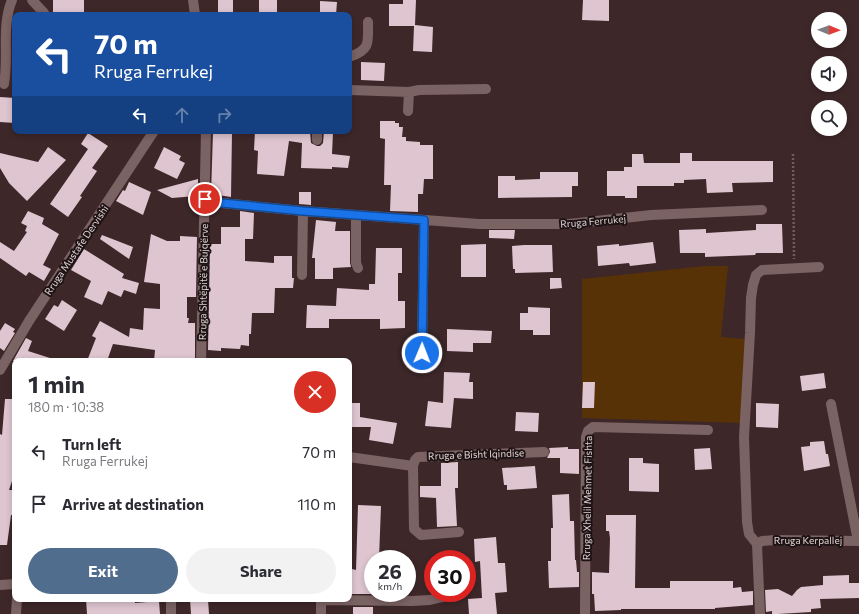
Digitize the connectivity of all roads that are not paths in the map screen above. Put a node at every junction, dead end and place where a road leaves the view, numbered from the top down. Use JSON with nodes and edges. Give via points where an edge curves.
{"nodes":[{"id":1,"x":12,"y":0,"type":"edge"},
{"id":2,"x":32,"y":0,"type":"edge"},
{"id":3,"x":193,"y":0,"type":"edge"},
{"id":4,"x":43,"y":12,"type":"edge"},
{"id":5,"x":195,"y":12,"type":"edge"},
{"id":6,"x":368,"y":22,"type":"dead end"},
{"id":7,"x":352,"y":56,"type":"edge"},
{"id":8,"x":4,"y":84,"type":"dead end"},
{"id":9,"x":486,"y":89,"type":"dead end"},
{"id":10,"x":352,"y":90,"type":"edge"},
{"id":11,"x":409,"y":92,"type":"junction"},
{"id":12,"x":408,"y":111,"type":"dead end"},
{"id":13,"x":152,"y":134,"type":"edge"},
{"id":14,"x":206,"y":134,"type":"edge"},
{"id":15,"x":205,"y":199,"type":"junction"},
{"id":16,"x":762,"y":210,"type":"dead end"},
{"id":17,"x":303,"y":211,"type":"junction"},
{"id":18,"x":356,"y":215,"type":"junction"},
{"id":19,"x":424,"y":220,"type":"junction"},
{"id":20,"x":819,"y":267,"type":"dead end"},
{"id":21,"x":358,"y":268,"type":"dead end"},
{"id":22,"x":302,"y":275,"type":"dead end"},
{"id":23,"x":422,"y":353,"type":"dead end"},
{"id":24,"x":201,"y":358,"type":"edge"},
{"id":25,"x":0,"y":370,"type":"edge"},
{"id":26,"x":830,"y":404,"type":"dead end"},
{"id":27,"x":708,"y":430,"type":"dead end"},
{"id":28,"x":544,"y":452,"type":"dead end"},
{"id":29,"x":352,"y":457,"type":"edge"},
{"id":30,"x":413,"y":466,"type":"junction"},
{"id":31,"x":459,"y":532,"type":"dead end"},
{"id":32,"x":858,"y":541,"type":"edge"},
{"id":33,"x":757,"y":544,"type":"junction"},
{"id":34,"x":12,"y":584,"type":"edge"},
{"id":35,"x":0,"y":585,"type":"edge"},
{"id":36,"x":352,"y":600,"type":"edge"},
{"id":37,"x":424,"y":600,"type":"edge"},
{"id":38,"x":17,"y":602,"type":"edge"},
{"id":39,"x":171,"y":602,"type":"edge"},
{"id":40,"x":321,"y":602,"type":"edge"},
{"id":41,"x":16,"y":614,"type":"edge"},
{"id":42,"x":171,"y":614,"type":"edge"},
{"id":43,"x":322,"y":614,"type":"edge"},
{"id":44,"x":585,"y":614,"type":"edge"},
{"id":45,"x":760,"y":614,"type":"edge"}],
"edges":[{"from":1,"to":8,"type":"street","via":[[7,21]]},
{"from":2,"to":4,"type":"street"},
{"from":3,"to":5,"type":"street"},
{"from":6,"to":7,"type":"street","via":[[367,45],[361,52]]},
{"from":9,"to":11,"type":"street"},
{"from":10,"to":11,"type":"street"},
{"from":11,"to":12,"type":"street"},
{"from":13,"to":25,"type":"street","name":"Rruga Mustafe Dervishi","via":[[29,321]]},
{"from":14,"to":15,"type":"street","name":"Rruga Shtëpitë e Bujqërve"},
{"from":15,"to":17,"type":"street","name":"Rruga Ferrukej"},
{"from":15,"to":24,"type":"street","name":"Rruga Shtëpitë e Bujqërve"},
{"from":16,"to":19,"type":"street","name":"Rruga Ferrukej","via":[[651,216],[569,224],[479,224]]},
{"from":17,"to":18,"type":"street","name":"Rruga Ferrukej"},
{"from":17,"to":22,"type":"street"},
{"from":18,"to":19,"type":"street","name":"Rruga Ferrukej"},
{"from":18,"to":21,"type":"street"},
{"from":19,"to":23,"type":"street"},
{"from":20,"to":33,"type":"street","via":[[762,270],[756,275],[753,284],[744,437],[748,534]]},
{"from":26,"to":32,"type":"street","name":"Rruga Kerpallej"},
{"from":27,"to":44,"type":"street","name":"Rruga Xhelil Mehmet Fishta","via":[[593,427],[588,431]]},
{"from":28,"to":30,"type":"street","name":"Rruga e Bisht Iqindise","via":[[418,457]]},
{"from":29,"to":30,"type":"street"},
{"from":30,"to":31,"type":"street","via":[[414,529],[421,535]]},
{"from":32,"to":33,"type":"street","name":"Rruga Kerpallej","via":[[775,540]]},
{"from":33,"to":45,"type":"street"},
{"from":34,"to":35,"type":"street"},
{"from":36,"to":37,"type":"street"},
{"from":38,"to":41,"type":"street"},
{"from":39,"to":42,"type":"street"},
{"from":40,"to":43,"type":"street"}]}
